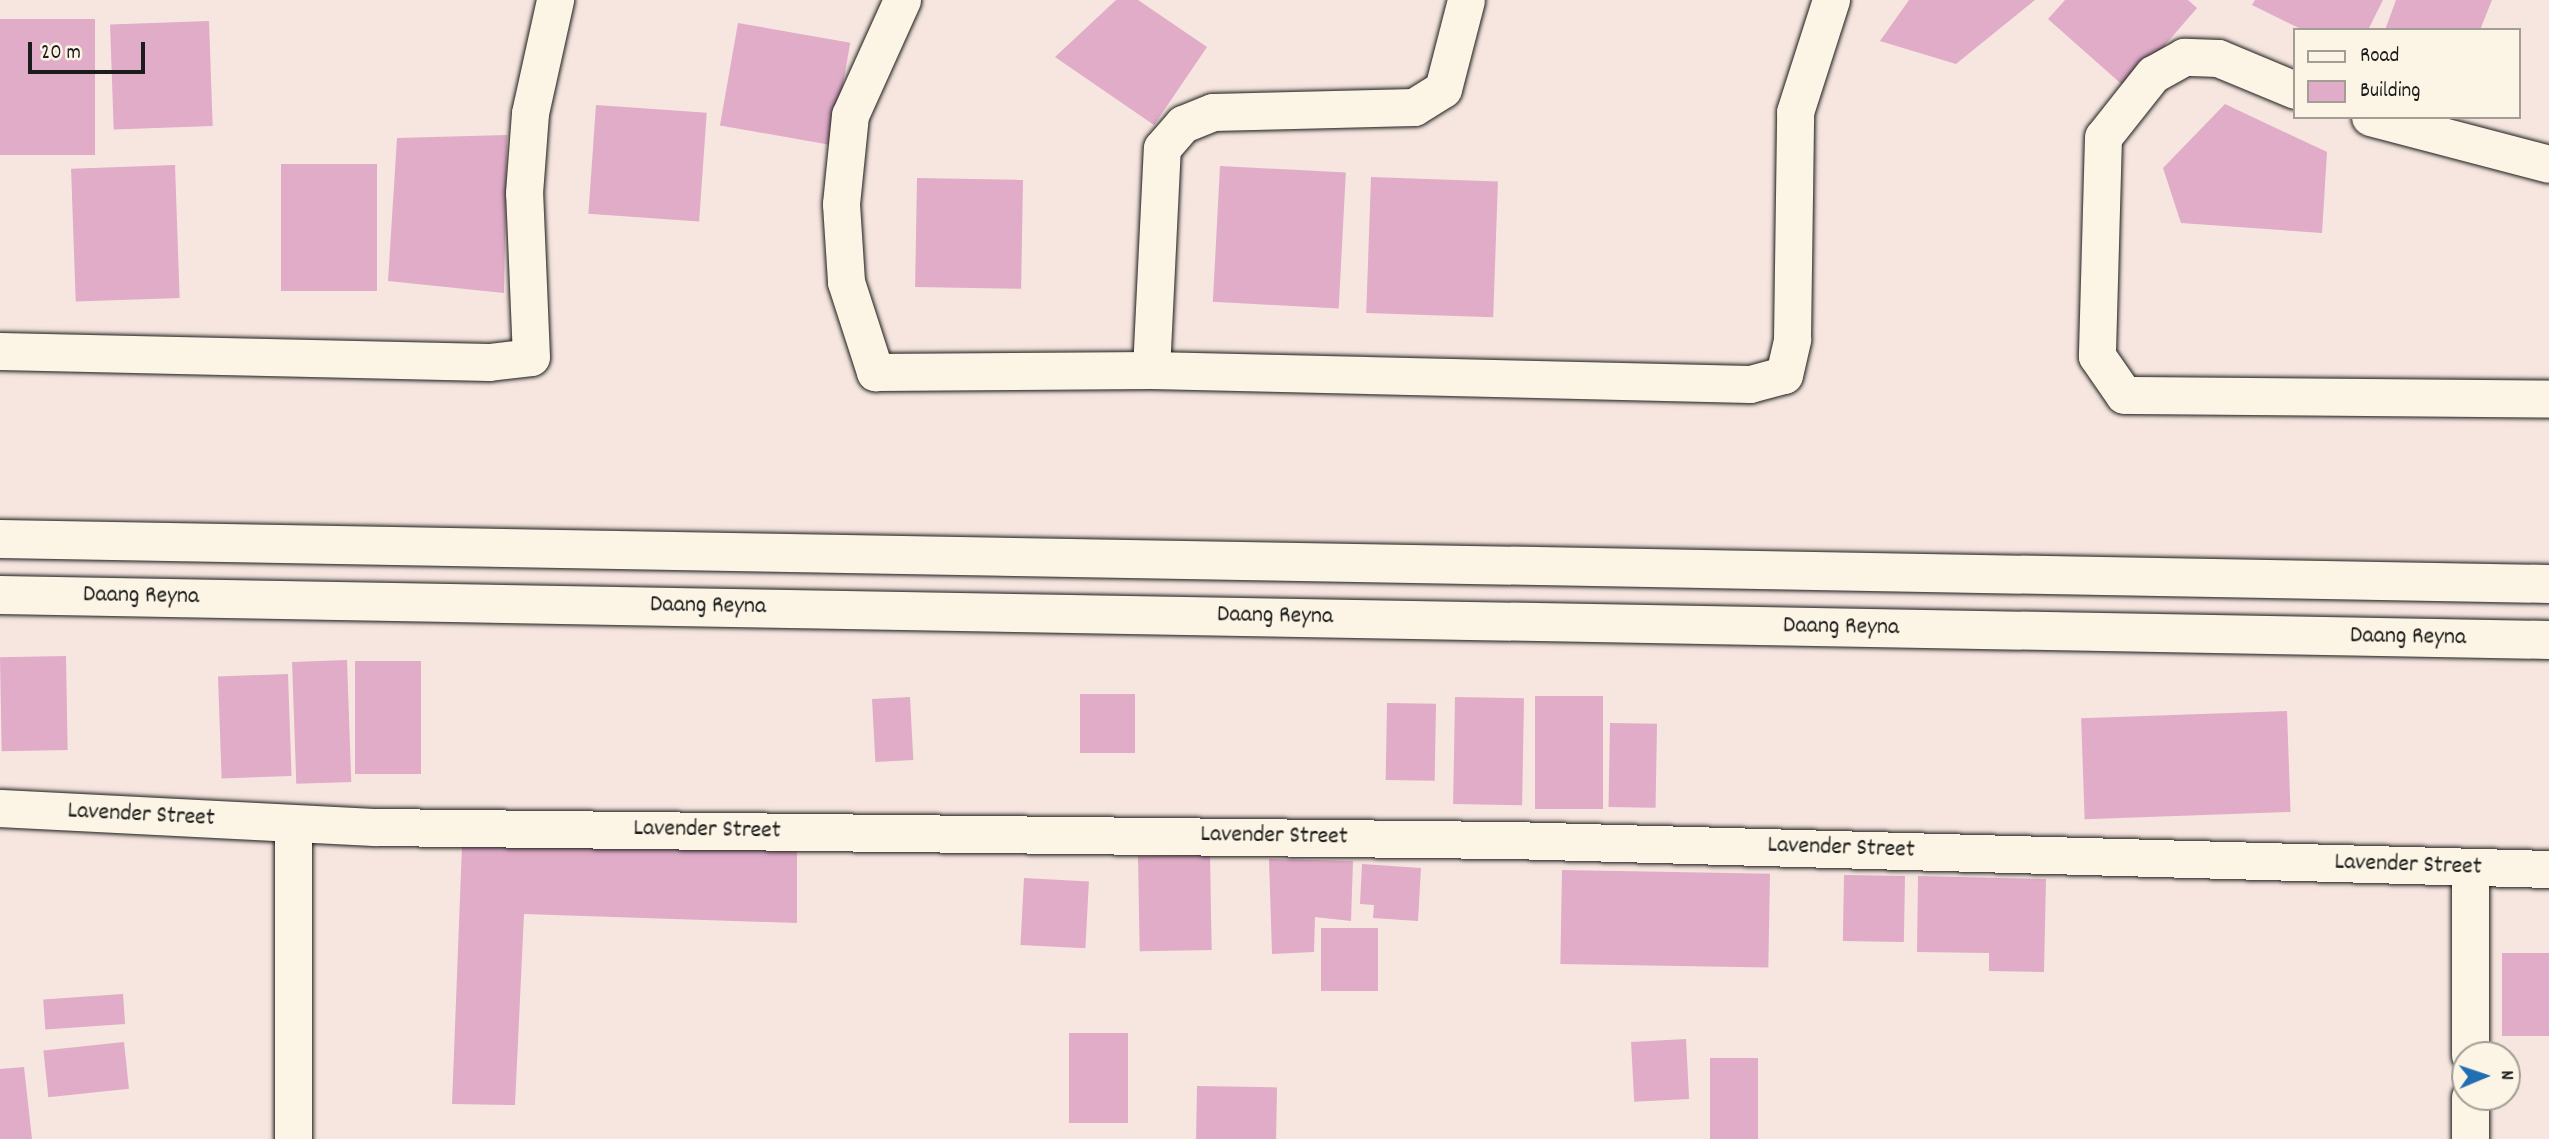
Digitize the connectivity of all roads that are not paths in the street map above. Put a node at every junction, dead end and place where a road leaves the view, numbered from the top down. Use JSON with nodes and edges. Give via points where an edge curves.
{"nodes":[{"id":1,"x":555,"y":0,"type":"edge"},
{"id":2,"x":902,"y":0,"type":"edge"},
{"id":3,"x":1466,"y":0,"type":"edge"},
{"id":4,"x":1831,"y":0,"type":"edge"},
{"id":5,"x":2294,"y":90,"type":"edge"},
{"id":6,"x":2378,"y":119,"type":"edge"},
{"id":7,"x":2549,"y":164,"type":"edge"},
{"id":8,"x":0,"y":351,"type":"edge"},
{"id":9,"x":1151,"y":370,"type":"junction"},
{"id":10,"x":2549,"y":399,"type":"edge"},
{"id":11,"x":0,"y":539,"type":"edge"},
{"id":12,"x":2549,"y":584,"type":"edge"},
{"id":13,"x":0,"y":595,"type":"edge"},
{"id":14,"x":2549,"y":640,"type":"edge"},
{"id":15,"x":0,"y":808,"type":"edge"},
{"id":16,"x":293,"y":825,"type":"junction"},
{"id":17,"x":2470,"y":868,"type":"junction"},
{"id":18,"x":2549,"y":869,"type":"edge"},
{"id":19,"x":2470,"y":1041,"type":"edge"},
{"id":20,"x":2470,"y":1111,"type":"edge"},
{"id":21,"x":293,"y":1139,"type":"edge"},
{"id":22,"x":2470,"y":1139,"type":"edge"}],
"edges":[{"from":1,"to":8,"type":"street","via":[[530,113],[524,193],[531,357],[489,362]]},
{"from":2,"to":9,"type":"street","via":[[850,116],[841,204],[846,282],[875,372]]},
{"from":3,"to":9,"type":"street","via":[[1443,89],[1414,107],[1213,112],[1183,124],[1162,148]]},
{"from":4,"to":9,"type":"street","via":[[1795,112],[1792,339],[1784,375],[1749,384]]},
{"from":5,"to":10,"type":"street","via":[[2218,58],[2184,57],[2153,74],[2104,137],[2097,356],[2124,395]]},
{"from":6,"to":7,"type":"street"},
{"from":11,"to":12,"type":"main road"},
{"from":13,"to":14,"type":"main road","name":"Daang Reyna"},
{"from":15,"to":16,"type":"street","name":"Lavender Street"},
{"from":16,"to":17,"type":"street","name":"Lavender Street","via":[[1511,840]]},
{"from":16,"to":21,"type":"street"},
{"from":17,"to":18,"type":"street","name":"Lavender Street"},
{"from":17,"to":19,"type":"street"},
{"from":20,"to":22,"type":"street"}]}
